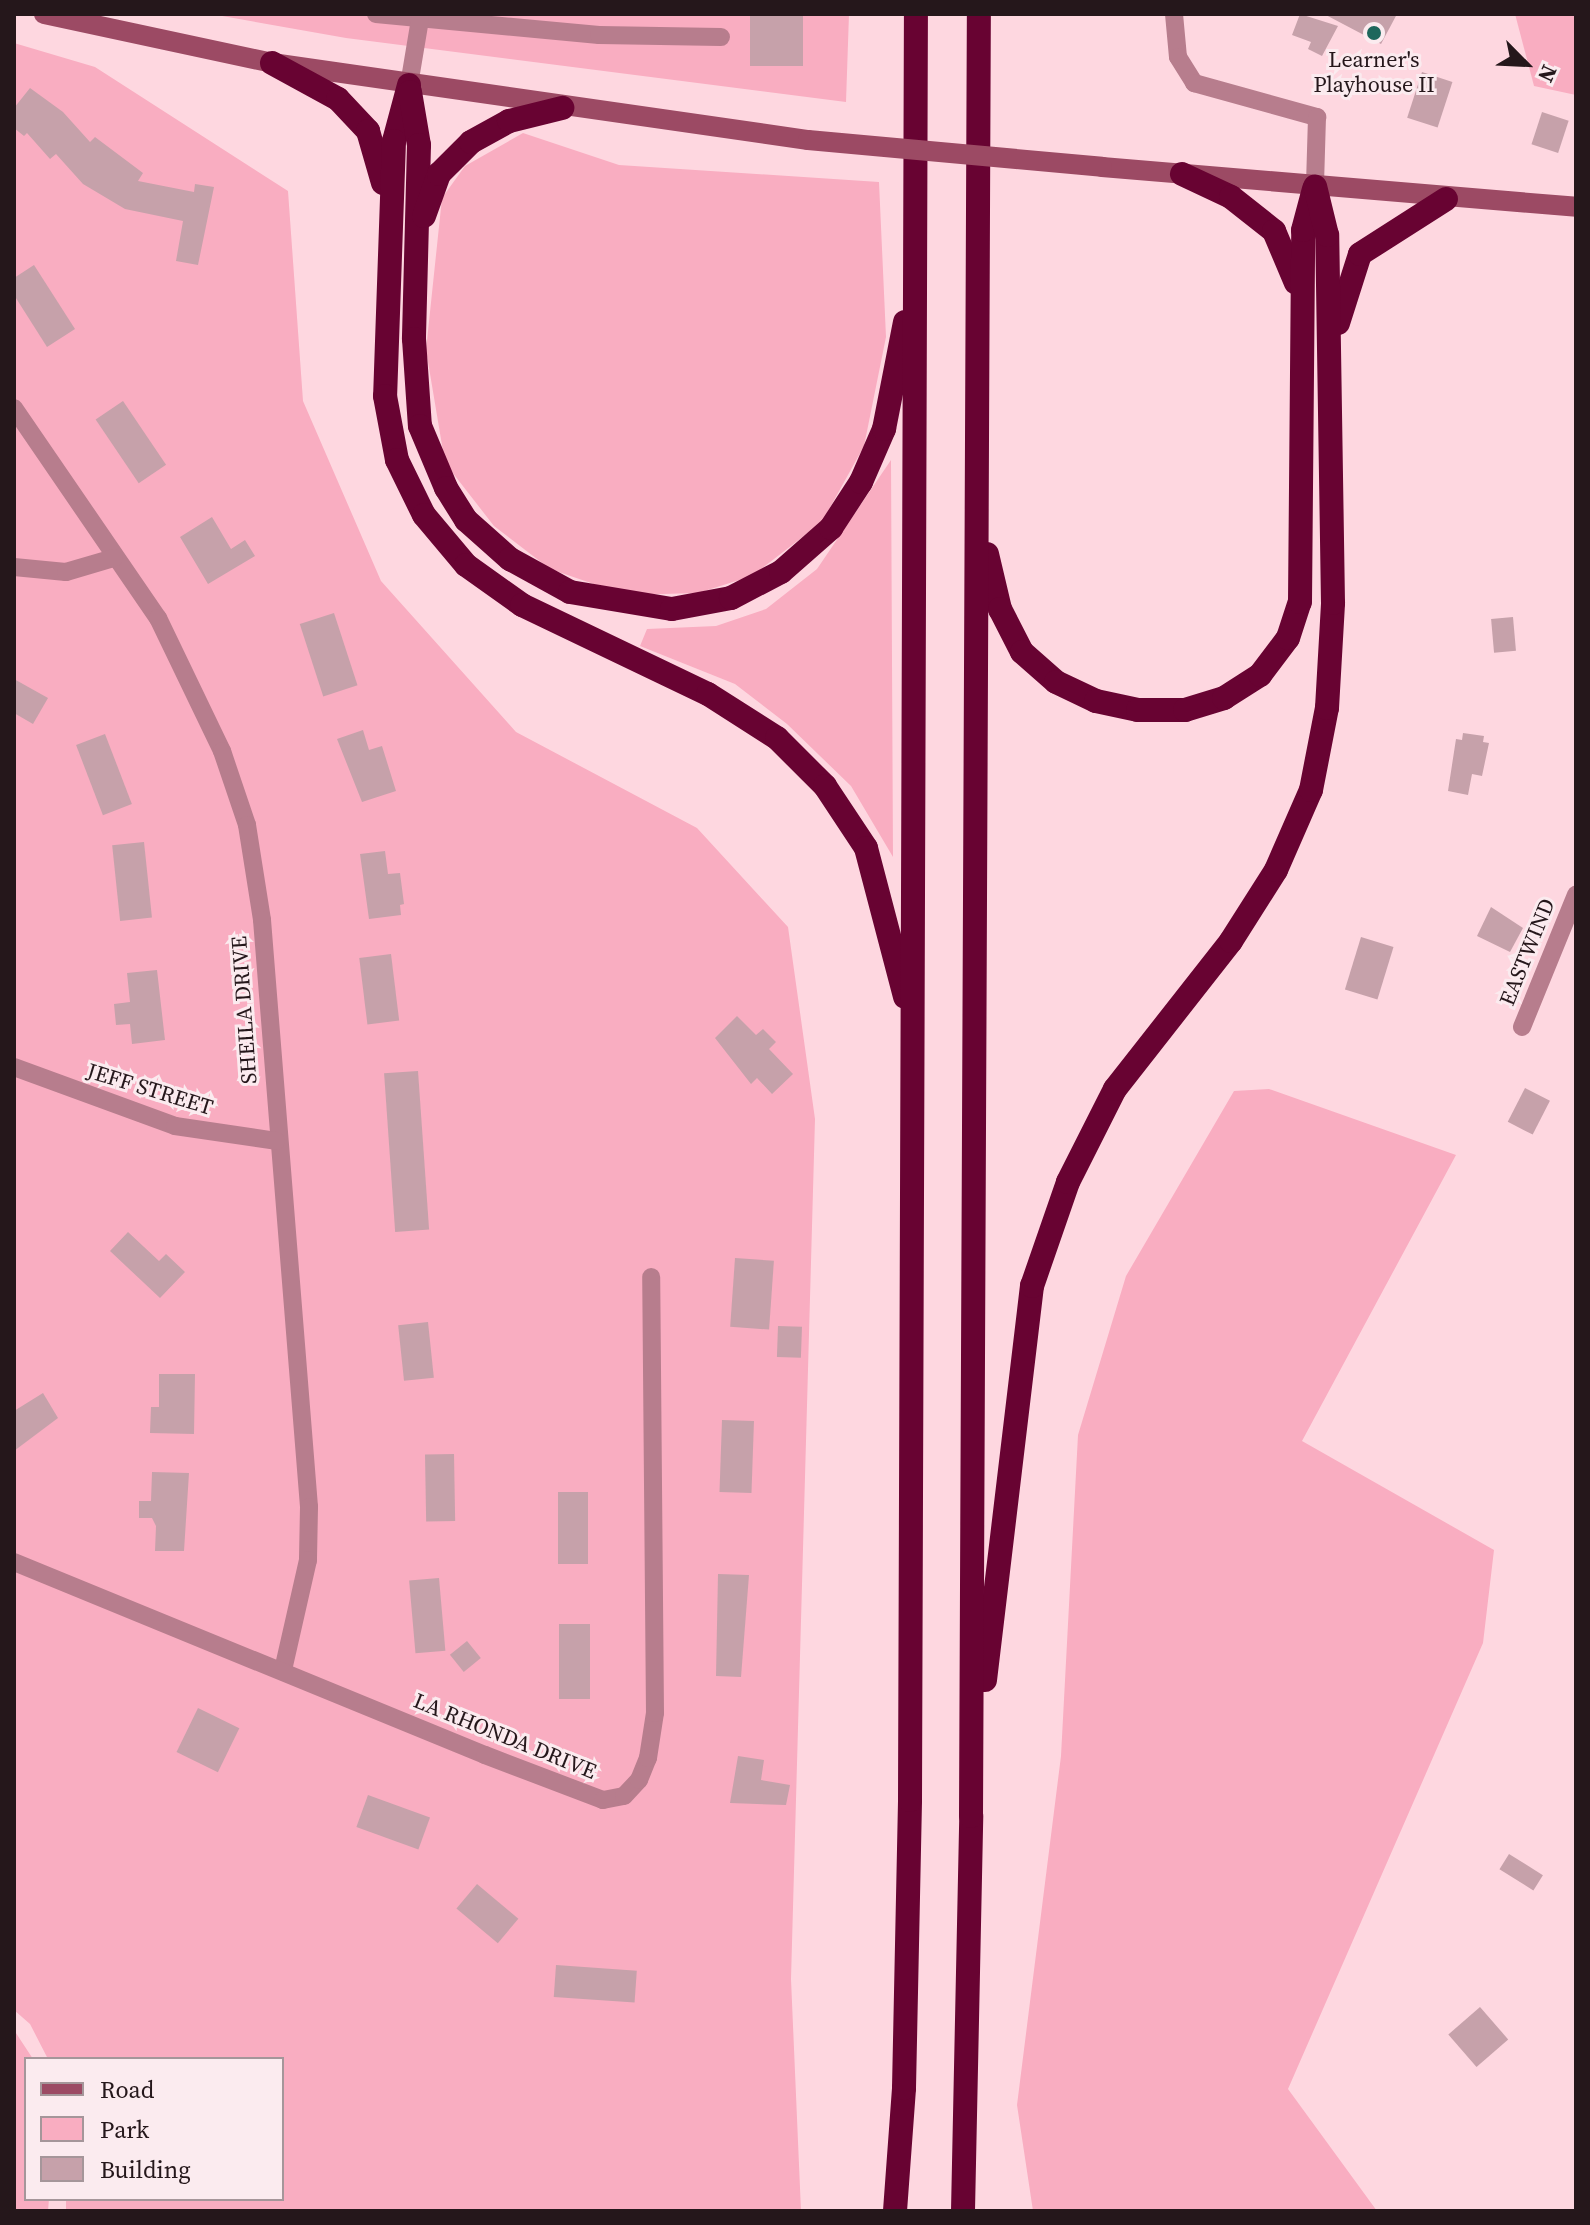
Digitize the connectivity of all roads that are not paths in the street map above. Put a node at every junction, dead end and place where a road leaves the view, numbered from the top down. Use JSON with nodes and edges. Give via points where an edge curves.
{"nodes":[{"id":1,"x":44,"y":14,"type":"edge"},
{"id":2,"x":376,"y":14,"type":"edge"},
{"id":3,"x":916,"y":14,"type":"edge"},
{"id":4,"x":979,"y":14,"type":"edge"},
{"id":5,"x":1174,"y":14,"type":"edge"},
{"id":6,"x":420,"y":19,"type":"junction"},
{"id":7,"x":721,"y":37,"type":"dead end"},
{"id":8,"x":272,"y":63,"type":"junction"},
{"id":9,"x":409,"y":85,"type":"junction"},
{"id":10,"x":562,"y":108,"type":"junction"},
{"id":11,"x":1182,"y":174,"type":"junction"},
{"id":12,"x":1315,"y":186,"type":"junction"},
{"id":13,"x":1446,"y":199,"type":"junction"},
{"id":14,"x":1576,"y":207,"type":"edge"},
{"id":15,"x":389,"y":224,"type":"junction"},
{"id":16,"x":417,"y":233,"type":"junction"},
{"id":17,"x":916,"y":267,"type":"junction"},
{"id":18,"x":1303,"y":315,"type":"junction"},
{"id":19,"x":1332,"y":357,"type":"junction"},
{"id":20,"x":14,"y":408,"type":"edge"},
{"id":21,"x":978,"y":516,"type":"junction"},
{"id":22,"x":114,"y":558,"type":"junction"},
{"id":23,"x":14,"y":567,"type":"edge"},
{"id":24,"x":1576,"y":895,"type":"edge"},
{"id":25,"x":1522,"y":1027,"type":"dead end"},
{"id":26,"x":914,"y":1035,"type":"junction"},
{"id":27,"x":14,"y":1067,"type":"edge"},
{"id":28,"x":276,"y":1141,"type":"junction"},
{"id":29,"x":651,"y":1277,"type":"dead end"},
{"id":30,"x":14,"y":1562,"type":"edge"},
{"id":31,"x":283,"y":1670,"type":"junction"},
{"id":32,"x":971,"y":1816,"type":"junction"},
{"id":33,"x":895,"y":2211,"type":"edge"},
{"id":34,"x":963,"y":2211,"type":"edge"}],
"edges":[{"from":1,"to":8,"type":"main road"},
{"from":2,"to":6,"type":"street"},
{"from":3,"to":17,"type":"highway"},
{"from":4,"to":21,"type":"highway"},
{"from":5,"to":12,"type":"street","via":[[1178,57],[1194,83],[1317,117]]},
{"from":6,"to":7,"type":"street","via":[[599,35]]},
{"from":6,"to":9,"type":"street"},
{"from":8,"to":9,"type":"main road"},
{"from":8,"to":15,"type":"highway","via":[[338,99],[368,131],[380,159]]},
{"from":9,"to":10,"type":"main road"},
{"from":9,"to":15,"type":"highway","via":[[394,141]]},
{"from":9,"to":16,"type":"highway","via":[[419,145]]},
{"from":10,"to":11,"type":"main road","bridge":true,"via":[[808,140]]},
{"from":10,"to":16,"type":"highway","via":[[509,121],[471,142],[439,174]]},
{"from":11,"to":12,"type":"main road"},
{"from":11,"to":18,"type":"highway","via":[[1231,197],[1274,231],[1291,262]]},
{"from":12,"to":13,"type":"main road"},
{"from":12,"to":18,"type":"highway","via":[[1303,230]]},
{"from":12,"to":19,"type":"highway","via":[[1327,235]]},
{"from":13,"to":14,"type":"main road"},
{"from":13,"to":19,"type":"highway","via":[[1360,254],[1343,300]]},
{"from":15,"to":26,"type":"highway","via":[[385,396],[397,460],[424,515],[466,565],[522,605],[708,694],[777,738],[825,786],[866,848]]},
{"from":16,"to":17,"type":"highway","via":[[414,339],[420,426],[466,520],[510,559],[570,592],[672,609],[731,598],[781,572],[831,528],[861,482],[884,429]]},
{"from":17,"to":26,"type":"highway"},
{"from":18,"to":21,"type":"highway","via":[[1300,602],[1288,638],[1260,675],[1224,698],[1185,710],[1138,710],[1096,701],[1056,682],[1022,652],[1000,609]]},
{"from":19,"to":32,"type":"highway","via":[[1333,603],[1327,708],[1311,790],[1276,870],[1231,941],[1170,1012],[1115,1089],[1068,1182],[1032,1286]]},
{"from":20,"to":22,"type":"street","name":"SHEILA DRIVE"},
{"from":21,"to":32,"type":"highway"},
{"from":22,"to":23,"type":"street","via":[[66,572]]},
{"from":22,"to":28,"type":"street","name":"SHEILA DRIVE","via":[[158,618],[186,674],[222,751],[247,825],[262,920]]},
{"from":24,"to":25,"type":"street","name":"EASTWIND"},
{"from":26,"to":33,"type":"highway","via":[[910,1816],[904,2088]]},
{"from":27,"to":28,"type":"street","name":"JEFF STREET","via":[[175,1126]]},
{"from":28,"to":31,"type":"street","name":"SHEILA DRIVE","via":[[309,1507],[308,1560]]},
{"from":29,"to":31,"type":"street","name":"LA RHONDA DRIVE","via":[[655,1713],[639,1780],[624,1796],[603,1800]]},
{"from":30,"to":31,"type":"street","name":"LA RHONDA DRIVE"},
{"from":32,"to":34,"type":"highway"}]}
